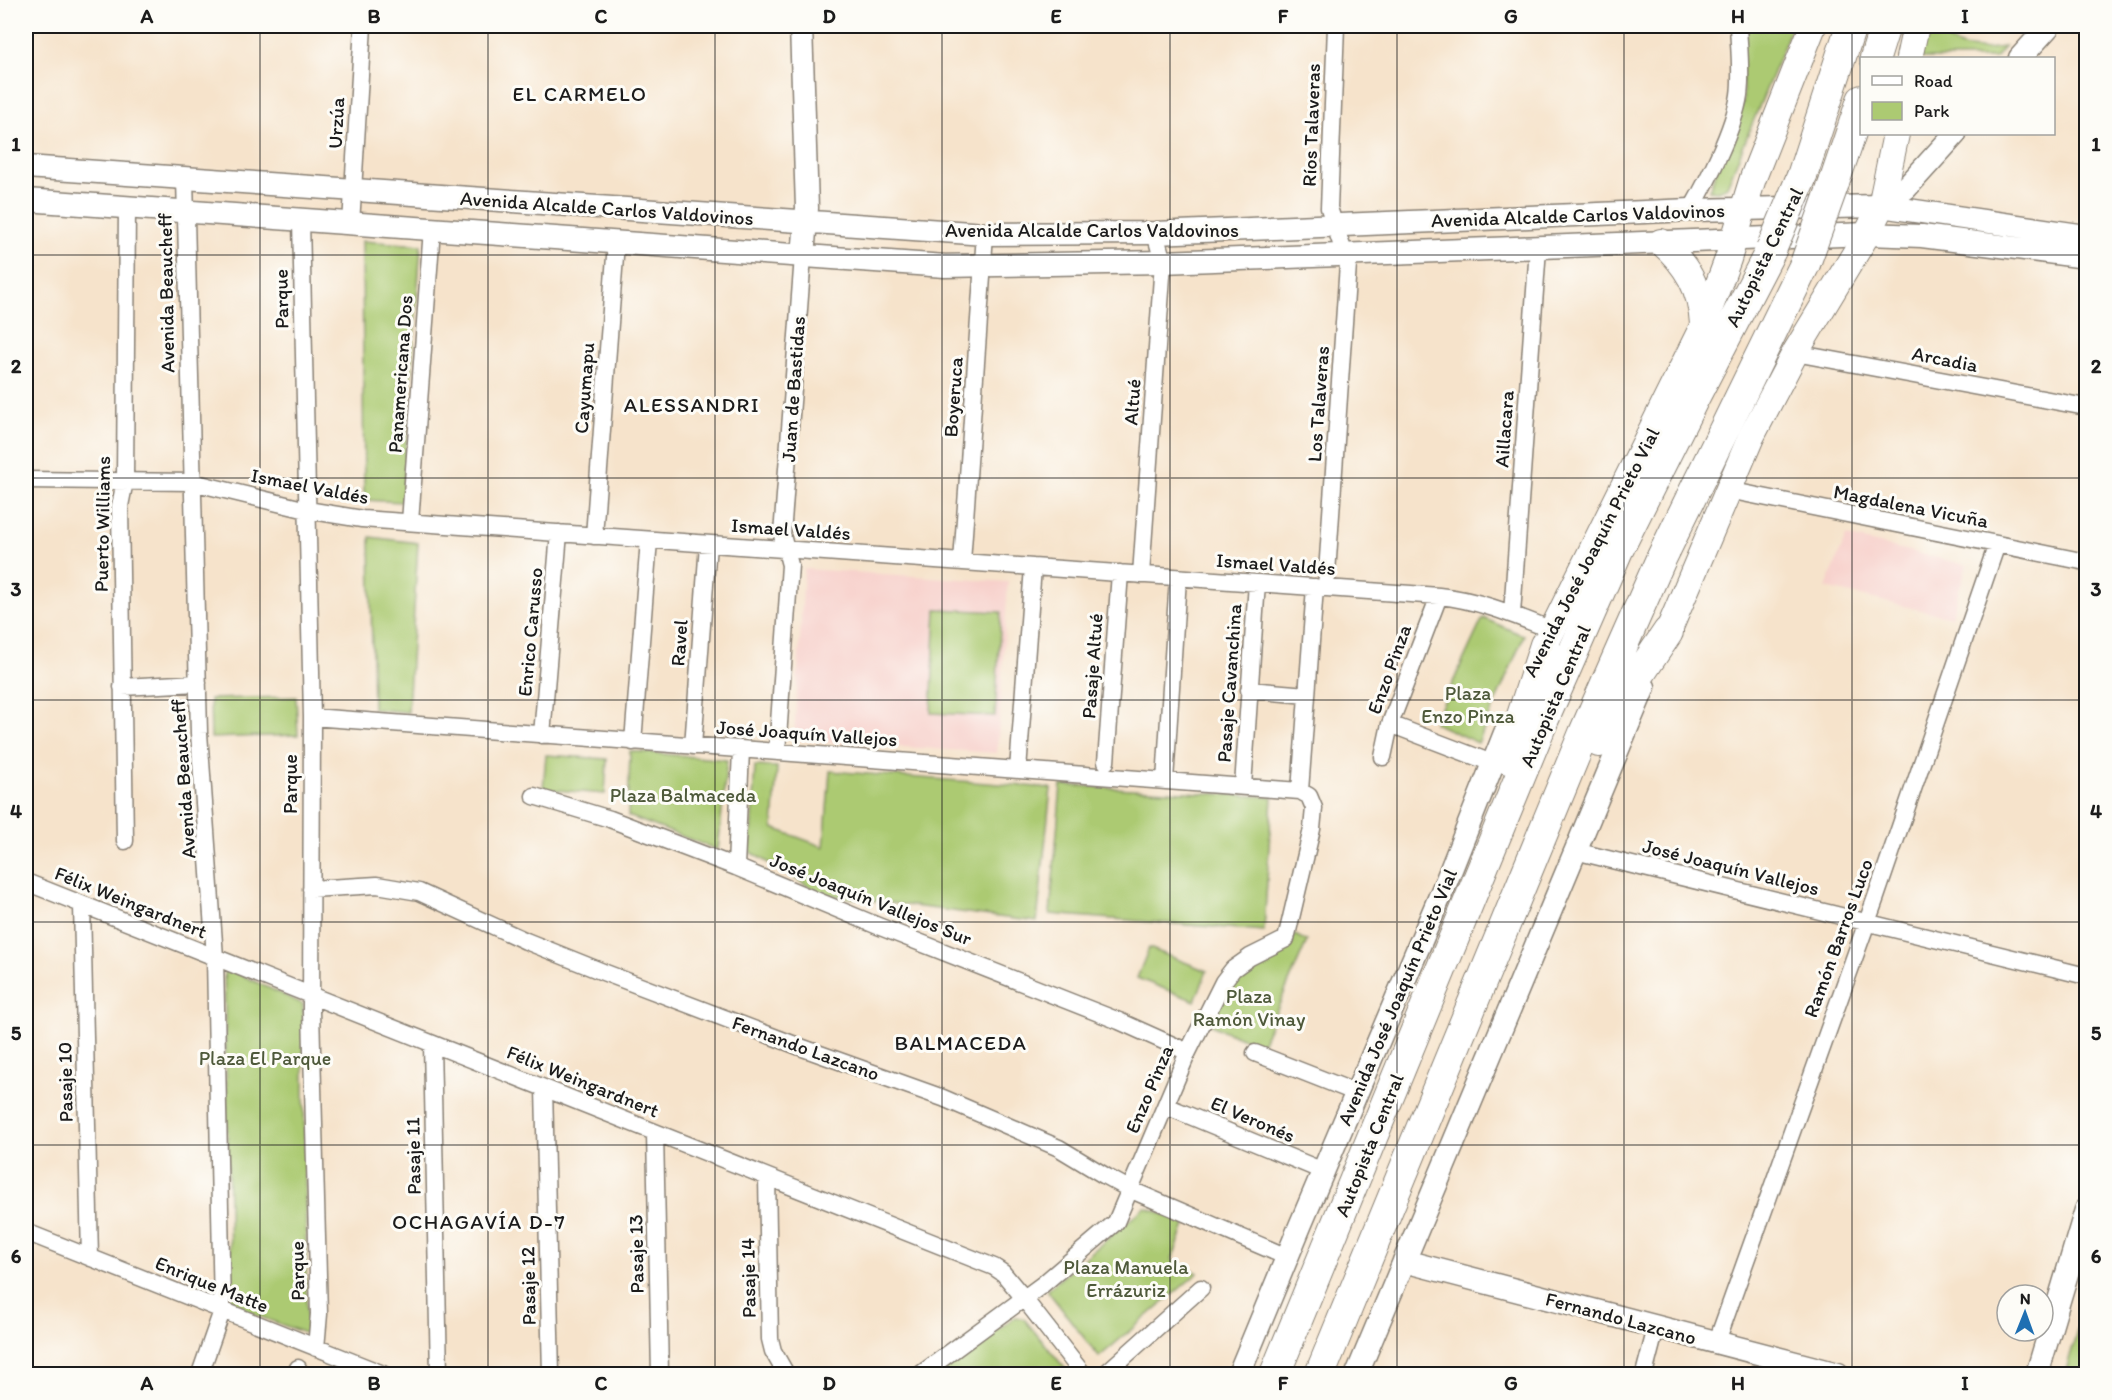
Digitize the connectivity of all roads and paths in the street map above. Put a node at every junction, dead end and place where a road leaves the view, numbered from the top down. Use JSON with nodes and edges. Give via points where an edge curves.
{"nodes":[{"id":1,"x":363,"y":26,"type":"edge"},
{"id":2,"x":801,"y":26,"type":"edge"},
{"id":3,"x":1336,"y":26,"type":"edge"},
{"id":4,"x":1738,"y":26,"type":"edge"},
{"id":5,"x":1813,"y":26,"type":"edge"},
{"id":6,"x":1851,"y":26,"type":"edge"},
{"id":7,"x":1885,"y":26,"type":"edge"},
{"id":8,"x":1916,"y":26,"type":"edge"},
{"id":9,"x":2049,"y":26,"type":"edge"},
{"id":10,"x":1875,"y":57,"type":"edge"},
{"id":11,"x":1909,"y":57,"type":"edge"},
{"id":12,"x":2021,"y":57,"type":"edge"},
{"id":13,"x":1860,"y":106,"type":"edge"},
{"id":14,"x":1896,"y":135,"type":"edge"},
{"id":15,"x":1954,"y":135,"type":"edge"},
{"id":16,"x":26,"y":167,"type":"edge"},
{"id":17,"x":185,"y":178,"type":"junction"},
{"id":18,"x":354,"y":190,"type":"junction"},
{"id":19,"x":26,"y":200,"type":"edge"},
{"id":20,"x":511,"y":201,"type":"junction"},
{"id":21,"x":1881,"y":206,"type":"junction"},
{"id":22,"x":127,"y":207,"type":"junction"},
{"id":23,"x":1743,"y":208,"type":"junction"},
{"id":24,"x":1691,"y":210,"type":"junction"},
{"id":25,"x":186,"y":212,"type":"junction"},
{"id":26,"x":653,"y":212,"type":"junction"},
{"id":27,"x":1495,"y":219,"type":"junction"},
{"id":28,"x":301,"y":220,"type":"junction"},
{"id":29,"x":807,"y":222,"type":"junction"},
{"id":30,"x":351,"y":224,"type":"junction"},
{"id":31,"x":1335,"y":226,"type":"junction"},
{"id":32,"x":432,"y":230,"type":"junction"},
{"id":33,"x":1155,"y":233,"type":"junction"},
{"id":34,"x":985,"y":234,"type":"junction"},
{"id":35,"x":1867,"y":234,"type":"junction"},
{"id":36,"x":507,"y":235,"type":"junction"},
{"id":37,"x":2086,"y":236,"type":"edge"},
{"id":38,"x":1735,"y":238,"type":"junction"},
{"id":39,"x":1661,"y":242,"type":"junction"},
{"id":40,"x":616,"y":243,"type":"junction"},
{"id":41,"x":652,"y":245,"type":"junction"},
{"id":42,"x":1538,"y":248,"type":"junction"},
{"id":43,"x":1496,"y":249,"type":"junction"},
{"id":44,"x":1344,"y":255,"type":"junction"},
{"id":45,"x":803,"y":256,"type":"junction"},
{"id":46,"x":2086,"y":258,"type":"edge"},
{"id":47,"x":1163,"y":262,"type":"junction"},
{"id":48,"x":983,"y":267,"type":"junction"},
{"id":49,"x":1704,"y":326,"type":"junction"},
{"id":50,"x":1796,"y":353,"type":"junction"},
{"id":51,"x":2086,"y":407,"type":"edge"},
{"id":52,"x":26,"y":480,"type":"edge"},
{"id":53,"x":125,"y":482,"type":"junction"},
{"id":54,"x":192,"y":482,"type":"junction"},
{"id":55,"x":1728,"y":490,"type":"junction"},
{"id":56,"x":307,"y":510,"type":"junction"},
{"id":57,"x":410,"y":522,"type":"junction"},
{"id":58,"x":559,"y":533,"type":"junction"},
{"id":59,"x":594,"y":536,"type":"junction"},
{"id":60,"x":649,"y":540,"type":"junction"},
{"id":61,"x":708,"y":544,"type":"junction"},
{"id":62,"x":1997,"y":544,"type":"junction"},
{"id":63,"x":786,"y":549,"type":"junction"},
{"id":64,"x":962,"y":562,"type":"junction"},
{"id":65,"x":2086,"y":562,"type":"edge"},
{"id":66,"x":1033,"y":567,"type":"junction"},
{"id":67,"x":1120,"y":573,"type":"junction"},
{"id":68,"x":1141,"y":575,"type":"junction"},
{"id":69,"x":1178,"y":578,"type":"junction"},
{"id":70,"x":1257,"y":583,"type":"junction"},
{"id":71,"x":1321,"y":588,"type":"junction"},
{"id":72,"x":1439,"y":596,"type":"junction"},
{"id":73,"x":1512,"y":614,"type":"junction"},
{"id":74,"x":1668,"y":632,"type":"junction"},
{"id":75,"x":1548,"y":638,"type":"junction"},
{"id":76,"x":198,"y":683,"type":"junction"},
{"id":77,"x":122,"y":687,"type":"junction"},
{"id":78,"x":1249,"y":690,"type":"junction"},
{"id":79,"x":1307,"y":694,"type":"junction"},
{"id":80,"x":312,"y":717,"type":"junction"},
{"id":81,"x":1390,"y":724,"type":"junction"},
{"id":82,"x":542,"y":735,"type":"junction"},
{"id":83,"x":633,"y":742,"type":"junction"},
{"id":84,"x":693,"y":746,"type":"junction"},
{"id":85,"x":741,"y":750,"type":"junction"},
{"id":86,"x":777,"y":752,"type":"junction"},
{"id":87,"x":1383,"y":757,"type":"dead end"},
{"id":88,"x":1106,"y":762,"type":"dead end"},
{"id":89,"x":1492,"y":763,"type":"junction"},
{"id":90,"x":1017,"y":770,"type":"junction"},
{"id":91,"x":1165,"y":781,"type":"junction"},
{"id":92,"x":1243,"y":786,"type":"junction"},
{"id":93,"x":1304,"y":793,"type":"junction"},
{"id":94,"x":534,"y":796,"type":"dead end"},
{"id":95,"x":125,"y":841,"type":"dead end"},
{"id":96,"x":1575,"y":851,"type":"junction"},
{"id":97,"x":1533,"y":853,"type":"junction"},
{"id":98,"x":736,"y":867,"type":"junction"},
{"id":99,"x":26,"y":882,"type":"edge"},
{"id":100,"x":311,"y":889,"type":"junction"},
{"id":101,"x":82,"y":905,"type":"junction"},
{"id":102,"x":1866,"y":922,"type":"junction"},
{"id":103,"x":528,"y":924,"type":"dead end"},
{"id":104,"x":1455,"y":934,"type":"junction"},
{"id":105,"x":526,"y":941,"type":"junction"},
{"id":106,"x":215,"y":957,"type":"junction"},
{"id":107,"x":2086,"y":976,"type":"edge"},
{"id":108,"x":311,"y":996,"type":"junction"},
{"id":109,"x":432,"y":1044,"type":"junction"},
{"id":110,"x":1188,"y":1052,"type":"junction"},
{"id":111,"x":1255,"y":1053,"type":"dead end"},
{"id":112,"x":544,"y":1089,"type":"junction"},
{"id":113,"x":1357,"y":1093,"type":"junction"},
{"id":114,"x":1166,"y":1106,"type":"junction"},
{"id":115,"x":655,"y":1133,"type":"junction"},
{"id":116,"x":1323,"y":1171,"type":"junction"},
{"id":117,"x":767,"y":1177,"type":"junction"},
{"id":118,"x":1129,"y":1189,"type":"junction"},
{"id":119,"x":2086,"y":1210,"type":"edge"},
{"id":120,"x":26,"y":1232,"type":"edge"},
{"id":121,"x":1287,"y":1257,"type":"junction"},
{"id":122,"x":90,"y":1258,"type":"junction"},
{"id":123,"x":1404,"y":1261,"type":"junction"},
{"id":124,"x":1201,"y":1288,"type":"dead end"},
{"id":125,"x":1024,"y":1298,"type":"junction"},
{"id":126,"x":222,"y":1311,"type":"junction"},
{"id":127,"x":1656,"y":1328,"type":"junction"},
{"id":128,"x":1716,"y":1344,"type":"junction"},
{"id":129,"x":316,"y":1348,"type":"junction"},
{"id":130,"x":200,"y":1374,"type":"edge"},
{"id":131,"x":383,"y":1374,"type":"edge"},
{"id":132,"x":439,"y":1374,"type":"edge"},
{"id":133,"x":551,"y":1374,"type":"edge"},
{"id":134,"x":660,"y":1374,"type":"edge"},
{"id":135,"x":786,"y":1374,"type":"edge"},
{"id":136,"x":921,"y":1374,"type":"edge"},
{"id":137,"x":1083,"y":1374,"type":"edge"},
{"id":138,"x":1105,"y":1374,"type":"edge"},
{"id":139,"x":1239,"y":1374,"type":"edge"},
{"id":140,"x":1275,"y":1374,"type":"edge"},
{"id":141,"x":1320,"y":1374,"type":"edge"},
{"id":142,"x":1357,"y":1374,"type":"edge"},
{"id":143,"x":1644,"y":1374,"type":"edge"},
{"id":144,"x":1838,"y":1374,"type":"edge"},
{"id":145,"x":2037,"y":1374,"type":"edge"}],
"edges":[{"from":1,"to":18,"type":"street","name":"Urzúa"},
{"from":2,"to":29,"type":"main road","name":"Juan de Bastidas"},
{"from":3,"to":31,"type":"street","name":"Ríos Talaveras","via":[[1329,208]]},
{"from":4,"to":24,"type":"street","via":[[1740,78],[1734,115]]},
{"from":5,"to":23,"type":"main road","name":"Avenida José Joaquín Prieto Vial"},
{"from":6,"to":104,"type":"highway","name":"Autopista Central","bridge":true,"via":[[1788,215],[1618,550]]},
{"from":7,"to":10,"type":"highway"},
{"from":8,"to":11,"type":"main road"},
{"from":9,"to":12,"type":"main road"},
{"from":13,"to":97,"type":"highway","name":"Autopista Central","bridge":true,"via":[[1805,264],[1660,561]]},
{"from":14,"to":21,"type":"main road"},
{"from":15,"to":21,"type":"main road","via":[[1906,188]]},
{"from":16,"to":17,"type":"main road","name":"Avenida Alcalde Carlos Valdovinos"},
{"from":17,"to":18,"type":"main road","name":"Avenida Alcalde Carlos Valdovinos"},
{"from":17,"to":25,"type":"street","name":"Avenida Beaucheff"},
{"from":18,"to":20,"type":"main road","name":"Avenida Alcalde Carlos Valdovinos"},
{"from":18,"to":30,"type":"street","name":"Urzúa"},
{"from":19,"to":22,"type":"main road","name":"Avenida Alcalde Carlos Valdovinos"},
{"from":20,"to":26,"type":"main road","name":"Avenida Alcalde Carlos Valdovinos"},
{"from":20,"to":36,"type":"main road"},
{"from":21,"to":23,"type":"main road","name":"Avenida Alcalde Carlos Valdovinos"},
{"from":21,"to":35,"type":"main road"},
{"from":21,"to":37,"type":"main road","name":"Avenida Alcalde Carlos Valdovinos"},
{"from":22,"to":25,"type":"main road","name":"Avenida Alcalde Carlos Valdovinos"},
{"from":22,"to":53,"type":"street","name":"Puerto Williams"},
{"from":23,"to":24,"type":"main road","name":"Avenida Alcalde Carlos Valdovinos"},
{"from":23,"to":38,"type":"main road","name":"Avenida José Joaquín Prieto Vial"},
{"from":24,"to":27,"type":"main road","name":"Avenida Alcalde Carlos Valdovinos"},
{"from":25,"to":28,"type":"main road","name":"Avenida Alcalde Carlos Valdovinos"},
{"from":25,"to":54,"type":"street","name":"Avenida Beaucheff"},
{"from":26,"to":29,"type":"main road","name":"Avenida Alcalde Carlos Valdovinos"},
{"from":26,"to":41,"type":"main road"},
{"from":27,"to":31,"type":"main road","name":"Avenida Alcalde Carlos Valdovinos"},
{"from":27,"to":43,"type":"main road"},
{"from":28,"to":30,"type":"main road","name":"Avenida Alcalde Carlos Valdovinos"},
{"from":28,"to":56,"type":"street","name":"Parque"},
{"from":29,"to":34,"type":"main road","name":"Avenida Alcalde Carlos Valdovinos"},
{"from":29,"to":45,"type":"main road","name":"Juan de Bastidas"},
{"from":30,"to":32,"type":"main road","name":"Avenida Alcalde Carlos Valdovinos"},
{"from":31,"to":33,"type":"main road","name":"Avenida Alcalde Carlos Valdovinos"},
{"from":31,"to":44,"type":"street","name":"Los Talaveras"},
{"from":32,"to":36,"type":"main road","name":"Avenida Alcalde Carlos Valdovinos"},
{"from":32,"to":57,"type":"street","name":"Panamericana Dos"},
{"from":33,"to":34,"type":"main road","name":"Avenida Alcalde Carlos Valdovinos"},
{"from":33,"to":47,"type":"street","name":"Altué"},
{"from":34,"to":48,"type":"street","name":"Boyeruca"},
{"from":35,"to":38,"type":"main road","name":"Avenida Alcalde Carlos Valdovinos"},
{"from":35,"to":46,"type":"main road","name":"Avenida Alcalde Carlos Valdovinos","via":[[1922,236]]},
{"from":35,"to":50,"type":"main road"},
{"from":36,"to":40,"type":"main road","name":"Avenida Alcalde Carlos Valdovinos"},
{"from":38,"to":39,"type":"main road","name":"Avenida Alcalde Carlos Valdovinos"},
{"from":38,"to":49,"type":"main road","name":"Avenida José Joaquín Prieto Vial"},
{"from":39,"to":42,"type":"main road","name":"Avenida Alcalde Carlos Valdovinos"},
{"from":39,"to":49,"type":"main road","via":[[1691,276],[1701,302]]},
{"from":40,"to":41,"type":"main road","name":"Avenida Alcalde Carlos Valdovinos"},
{"from":40,"to":59,"type":"street","name":"Cayumapu"},
{"from":41,"to":45,"type":"main road","name":"Avenida Alcalde Carlos Valdovinos"},
{"from":42,"to":43,"type":"main road","name":"Avenida Alcalde Carlos Valdovinos"},
{"from":42,"to":73,"type":"street","name":"Aillacara"},
{"from":43,"to":44,"type":"main road","name":"Avenida Alcalde Carlos Valdovinos"},
{"from":44,"to":47,"type":"main road","name":"Avenida Alcalde Carlos Valdovinos"},
{"from":44,"to":71,"type":"street","name":"Los Talaveras","via":[[1348,272]]},
{"from":45,"to":48,"type":"main road","name":"Avenida Alcalde Carlos Valdovinos"},
{"from":45,"to":63,"type":"street","name":"Juan de Bastidas","via":[[782,535]]},
{"from":47,"to":48,"type":"main road","name":"Avenida Alcalde Carlos Valdovinos"},
{"from":47,"to":68,"type":"street","name":"Altué"},
{"from":48,"to":64,"type":"street","name":"Boyeruca"},
{"from":49,"to":75,"type":"main road","name":"Avenida José Joaquín Prieto Vial"},
{"from":50,"to":51,"type":"street","name":"Arcadia"},
{"from":50,"to":55,"type":"main road","via":[[1751,436]]},
{"from":52,"to":53,"type":"street","name":"Ismael Valdés"},
{"from":53,"to":54,"type":"street","name":"Ismael Valdés"},
{"from":53,"to":77,"type":"street","name":"Puerto Williams","via":[[120,506]]},
{"from":54,"to":56,"type":"street","name":"Ismael Valdés"},
{"from":54,"to":76,"type":"street","name":"Avenida Beaucheff"},
{"from":55,"to":62,"type":"street","name":"Magdalena Vicuña"},
{"from":55,"to":74,"type":"main road"},
{"from":56,"to":57,"type":"street","name":"Ismael Valdés"},
{"from":56,"to":80,"type":"street","name":"Parque"},
{"from":57,"to":58,"type":"street","name":"Ismael Valdés"},
{"from":58,"to":59,"type":"street","name":"Ismael Valdés"},
{"from":58,"to":82,"type":"street","name":"Enrico Carusso"},
{"from":59,"to":60,"type":"street","name":"Ismael Valdés"},
{"from":60,"to":61,"type":"street","name":"Ismael Valdés"},
{"from":60,"to":83,"type":"street"},
{"from":61,"to":63,"type":"street","name":"Ismael Valdés"},
{"from":61,"to":84,"type":"street","name":"Ravel"},
{"from":62,"to":65,"type":"street","name":"Magdalena Vicuña"},
{"from":62,"to":102,"type":"street","name":"Ramón Barros Luco"},
{"from":63,"to":64,"type":"street","name":"Ismael Valdés"},
{"from":63,"to":86,"type":"street","name":"Juan de Bastidas","via":[[790,564]]},
{"from":64,"to":66,"type":"street","name":"Ismael Valdés"},
{"from":66,"to":67,"type":"street","name":"Ismael Valdés"},
{"from":66,"to":90,"type":"street"},
{"from":67,"to":68,"type":"street","name":"Ismael Valdés"},
{"from":67,"to":88,"type":"street","name":"Pasaje Altué"},
{"from":68,"to":69,"type":"street","name":"Ismael Valdés"},
{"from":69,"to":70,"type":"street","name":"Ismael Valdés"},
{"from":69,"to":91,"type":"street"},
{"from":70,"to":71,"type":"street","name":"Ismael Valdés"},
{"from":70,"to":78,"type":"street","name":"Pasaje Cavanchina"},
{"from":71,"to":72,"type":"street","name":"Ismael Valdés"},
{"from":71,"to":79,"type":"street","name":"Los Talaveras"},
{"from":72,"to":73,"type":"street","name":"Ismael Valdés","via":[[1475,601]]},
{"from":72,"to":81,"type":"street","name":"Enzo Pinza"},
{"from":73,"to":75,"type":"street","name":"Ismael Valdés"},
{"from":74,"to":96,"type":"main road"},
{"from":74,"to":97,"type":"highway"},
{"from":75,"to":89,"type":"main road","name":"Avenida José Joaquín Prieto Vial"},
{"from":75,"to":104,"type":"highway","via":[[1465,892]]},
{"from":76,"to":77,"type":"street"},
{"from":76,"to":106,"type":"street","name":"Avenida Beaucheff"},
{"from":77,"to":95,"type":"street","name":"Puerto Williams"},
{"from":78,"to":79,"type":"street"},
{"from":78,"to":92,"type":"street","name":"Pasaje Cavanchina"},
{"from":79,"to":93,"type":"street","name":"Los Talaveras"},
{"from":80,"to":82,"type":"street","name":"José Joaquín Vallejos"},
{"from":80,"to":100,"type":"street","name":"Parque"},
{"from":81,"to":87,"type":"street","name":"Enzo Pinza"},
{"from":81,"to":89,"type":"street"},
{"from":82,"to":83,"type":"street","name":"José Joaquín Vallejos"},
{"from":83,"to":84,"type":"street","name":"José Joaquín Vallejos"},
{"from":84,"to":85,"type":"street","name":"José Joaquín Vallejos"},
{"from":85,"to":86,"type":"street","name":"José Joaquín Vallejos"},
{"from":85,"to":98,"type":"street"},
{"from":86,"to":90,"type":"street","name":"José Joaquín Vallejos"},
{"from":89,"to":113,"type":"main road","name":"Avenida José Joaquín Prieto Vial"},
{"from":90,"to":91,"type":"street","name":"José Joaquín Vallejos"},
{"from":91,"to":92,"type":"street","name":"José Joaquín Vallejos"},
{"from":92,"to":93,"type":"street","name":"José Joaquín Vallejos"},
{"from":93,"to":110,"type":"street","name":"Enzo Pinza","via":[[1314,808],[1312,829],[1286,939],[1233,969]]},
{"from":94,"to":98,"type":"street","name":"José Joaquín Vallejos Sur","via":[[610,819]]},
{"from":96,"to":102,"type":"street","name":"José Joaquín Vallejos"},
{"from":96,"to":123,"type":"main road"},
{"from":97,"to":141,"type":"highway","name":"Autopista Central"},
{"from":98,"to":110,"type":"street","name":"José Joaquín Vallejos Sur","via":[[1109,1016]]},
{"from":99,"to":101,"type":"street","name":"Félix Weingardnert"},
{"from":100,"to":105,"type":"street","name":"Fernando Lazcano","via":[[377,885],[419,892]]},
{"from":100,"to":108,"type":"street","name":"Parque"},
{"from":101,"to":106,"type":"street","name":"Félix Weingardnert"},
{"from":101,"to":122,"type":"street","name":"Pasaje 10"},
{"from":102,"to":107,"type":"street","name":"José Joaquín Vallejos"},
{"from":102,"to":128,"type":"street","name":"Ramón Barros Luco"},
{"from":103,"to":105,"type":"street"},
{"from":104,"to":140,"type":"highway","name":"Autopista Central"},
{"from":105,"to":118,"type":"street","name":"Fernando Lazcano","via":[[793,1045],[943,1098],[1059,1148]]},
{"from":106,"to":108,"type":"street","name":"Félix Weingardnert"},
{"from":106,"to":126,"type":"street","name":"Avenida Beaucheff"},
{"from":108,"to":109,"type":"street","name":"Félix Weingardnert"},
{"from":108,"to":129,"type":"street","name":"Parque","via":[[319,1324]]},
{"from":109,"to":112,"type":"street","name":"Félix Weingardnert"},
{"from":109,"to":132,"type":"street","name":"Pasaje 11"},
{"from":110,"to":114,"type":"street","name":"Enzo Pinza"},
{"from":111,"to":113,"type":"street"},
{"from":112,"to":115,"type":"street","name":"Félix Weingardnert"},
{"from":112,"to":133,"type":"street","name":"Pasaje 12"},
{"from":113,"to":116,"type":"main road","name":"Avenida José Joaquín Prieto Vial"},
{"from":114,"to":116,"type":"street","name":"El Veronés"},
{"from":114,"to":118,"type":"street","name":"Enzo Pinza"},
{"from":115,"to":117,"type":"street","name":"Félix Weingardnert"},
{"from":115,"to":134,"type":"street","name":"Pasaje 13"},
{"from":116,"to":121,"type":"main road","name":"Avenida José Joaquín Prieto Vial"},
{"from":117,"to":125,"type":"street","name":"Félix Weingardnert","via":[[994,1267]]},
{"from":117,"to":135,"type":"street","name":"Pasaje 14","via":[[770,1339]]},
{"from":118,"to":121,"type":"street","name":"Fernando Lazcano"},
{"from":118,"to":125,"type":"street","name":"Enzo Pinza","via":[[1116,1222]]},
{"from":119,"to":145,"type":"main road"},
{"from":120,"to":122,"type":"street","name":"Enrique Matte"},
{"from":121,"to":139,"type":"main road","name":"Avenida José Joaquín Prieto Vial"},
{"from":122,"to":126,"type":"street","name":"Enrique Matte"},
{"from":123,"to":127,"type":"main road","name":"Fernando Lazcano"},
{"from":123,"to":142,"type":"main road"},
{"from":124,"to":138,"type":"street"},
{"from":125,"to":136,"type":"street","name":"Enzo Pinza"},
{"from":125,"to":137,"type":"street","name":"Félix Weingardnert"},
{"from":126,"to":129,"type":"street","name":"Enrique Matte"},
{"from":126,"to":130,"type":"street","name":"Avenida Beaucheff"},
{"from":127,"to":128,"type":"main road","name":"Fernando Lazcano"},
{"from":127,"to":143,"type":"street"},
{"from":128,"to":144,"type":"main road","name":"Fernando Lazcano"},
{"from":129,"to":131,"type":"street","name":"Enrique Matte"}]}
